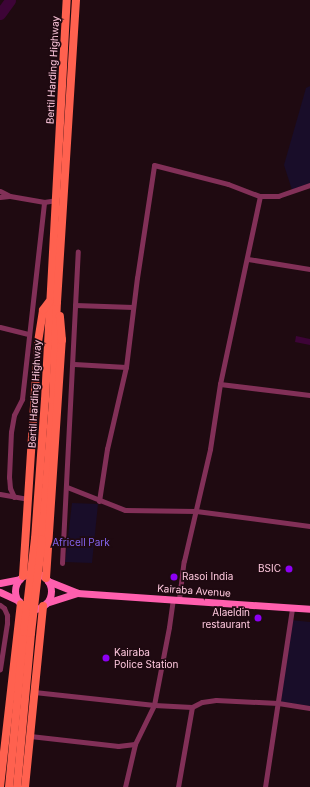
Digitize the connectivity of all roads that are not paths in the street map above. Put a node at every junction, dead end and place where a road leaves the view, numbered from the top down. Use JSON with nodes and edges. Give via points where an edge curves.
{"nodes":[{"id":1,"x":67,"y":0,"type":"edge"},
{"id":2,"x":76,"y":0,"type":"edge"},
{"id":3,"x":310,"y":185,"type":"edge"},
{"id":4,"x":0,"y":191,"type":"edge"},
{"id":5,"x":10,"y":196,"type":"junction"},
{"id":6,"x":260,"y":196,"type":"junction"},
{"id":7,"x":0,"y":197,"type":"edge"},
{"id":8,"x":56,"y":200,"type":"junction"},
{"id":9,"x":44,"y":202,"type":"junction"},
{"id":10,"x":78,"y":251,"type":"dead end"},
{"id":11,"x":248,"y":259,"type":"junction"},
{"id":12,"x":310,"y":269,"type":"edge"},
{"id":13,"x":53,"y":302,"type":"junction"},
{"id":14,"x":75,"y":305,"type":"junction"},
{"id":15,"x":133,"y":307,"type":"junction"},
{"id":16,"x":52,"y":317,"type":"junction"},
{"id":17,"x":0,"y":327,"type":"edge"},
{"id":18,"x":28,"y":334,"type":"junction"},
{"id":19,"x":74,"y":364,"type":"junction"},
{"id":20,"x":126,"y":367,"type":"junction"},
{"id":21,"x":220,"y":384,"type":"junction"},
{"id":22,"x":310,"y":395,"type":"edge"},
{"id":23,"x":67,"y":487,"type":"junction"},
{"id":24,"x":0,"y":494,"type":"edge"},
{"id":25,"x":14,"y":497,"type":"junction"},
{"id":26,"x":28,"y":499,"type":"junction"},
{"id":27,"x":98,"y":501,"type":"junction"},
{"id":28,"x":196,"y":512,"type":"junction"},
{"id":29,"x":310,"y":526,"type":"edge"},
{"id":30,"x":62,"y":563,"type":"dead end"},
{"id":31,"x":22,"y":578,"type":"junction"},
{"id":32,"x":47,"y":580,"type":"junction"},
{"id":33,"x":0,"y":583,"type":"edge"},
{"id":34,"x":0,"y":592,"type":"edge"},
{"id":35,"x":78,"y":593,"type":"junction"},
{"id":36,"x":176,"y":599,"type":"junction"},
{"id":37,"x":20,"y":602,"type":"junction"},
{"id":38,"x":45,"y":604,"type":"junction"},
{"id":39,"x":0,"y":605,"type":"edge"},
{"id":40,"x":292,"y":608,"type":"junction"},
{"id":41,"x":310,"y":609,"type":"edge"},
{"id":42,"x":0,"y":669,"type":"edge"},
{"id":43,"x":34,"y":692,"type":"junction"},
{"id":44,"x":278,"y":703,"type":"junction"},
{"id":45,"x":154,"y":705,"type":"junction"},
{"id":46,"x":192,"y":706,"type":"junction"},
{"id":47,"x":310,"y":708,"type":"edge"},
{"id":48,"x":30,"y":736,"type":"junction"},
{"id":49,"x":135,"y":744,"type":"junction"},
{"id":50,"x":0,"y":787,"type":"edge"},
{"id":51,"x":9,"y":787,"type":"edge"},
{"id":52,"x":17,"y":787,"type":"edge"},
{"id":53,"x":25,"y":787,"type":"edge"},
{"id":54,"x":125,"y":787,"type":"edge"},
{"id":55,"x":178,"y":787,"type":"edge"},
{"id":56,"x":265,"y":787,"type":"edge"}],
"edges":[{"from":1,"to":8,"type":"main road","name":"Bertil Harding Highway"},
{"from":2,"to":13,"type":"main road","name":"Bertil Harding Highway"},
{"from":3,"to":6,"type":"street","via":[[278,196]]},
{"from":4,"to":5,"type":"street"},
{"from":5,"to":7,"type":"street"},
{"from":5,"to":9,"type":"street"},
{"from":6,"to":11,"type":"street"},
{"from":6,"to":15,"type":"street","via":[[228,184],[154,166]]},
{"from":8,"to":9,"type":"street"},
{"from":8,"to":13,"type":"main road","name":"Bertil Harding Highway"},
{"from":9,"to":18,"type":"street"},
{"from":10,"to":14,"type":"street"},
{"from":11,"to":12,"type":"street"},
{"from":11,"to":21,"type":"street"},
{"from":13,"to":16,"type":"main road","name":"Bertil Harding Highway"},
{"from":13,"to":26,"type":"main road","via":[[43,310],[38,342]]},
{"from":13,"to":32,"type":"main road","via":[[61,318],[62,340]]},
{"from":14,"to":15,"type":"street"},
{"from":14,"to":19,"type":"street"},
{"from":15,"to":20,"type":"street"},
{"from":16,"to":51,"type":"main road","name":"Bertil Harding Highway","bridge":true,"via":[[40,487]]},
{"from":16,"to":52,"type":"main road","name":"Bertil Harding Highway","bridge":true,"via":[[47,487]]},
{"from":17,"to":18,"type":"street"},
{"from":18,"to":25,"type":"street","via":[[22,399],[14,415],[11,432],[9,477]]},
{"from":19,"to":20,"type":"street"},
{"from":19,"to":23,"type":"street"},
{"from":20,"to":27,"type":"street"},
{"from":21,"to":22,"type":"street"},
{"from":21,"to":28,"type":"street","via":[[210,449]]},
{"from":23,"to":27,"type":"street"},
{"from":23,"to":30,"type":"street"},
{"from":24,"to":25,"type":"street"},
{"from":25,"to":26,"type":"street"},
{"from":26,"to":31,"type":"main road"},
{"from":27,"to":28,"type":"street","via":[[125,510]]},
{"from":28,"to":29,"type":"street"},
{"from":28,"to":36,"type":"street"},
{"from":31,"to":32,"type":"street","via":[[35,573]]},
{"from":31,"to":33,"type":"street"},
{"from":31,"to":37,"type":"street","via":[[16,590]]},
{"from":32,"to":35,"type":"street"},
{"from":32,"to":38,"type":"street","via":[[51,592]]},
{"from":34,"to":37,"type":"street"},
{"from":35,"to":36,"type":"street","name":"Kairaba Avenue"},
{"from":35,"to":38,"type":"street"},
{"from":36,"to":40,"type":"street","name":"Kairaba Avenue"},
{"from":36,"to":45,"type":"street"},
{"from":37,"to":38,"type":"street","via":[[32,609]]},
{"from":37,"to":50,"type":"main road"},
{"from":38,"to":43,"type":"main road"},
{"from":39,"to":42,"type":"street","via":[[7,615]]},
{"from":40,"to":41,"type":"street","name":"Kairaba Avenue"},
{"from":40,"to":44,"type":"street"},
{"from":43,"to":45,"type":"street"},
{"from":43,"to":48,"type":"main road"},
{"from":44,"to":46,"type":"street","via":[[216,700]]},
{"from":44,"to":47,"type":"street"},
{"from":44,"to":56,"type":"street"},
{"from":45,"to":46,"type":"street"},
{"from":45,"to":49,"type":"street"},
{"from":46,"to":55,"type":"street"},
{"from":48,"to":49,"type":"street","via":[[118,746]]},
{"from":48,"to":53,"type":"main road"},
{"from":49,"to":54,"type":"street"}]}
